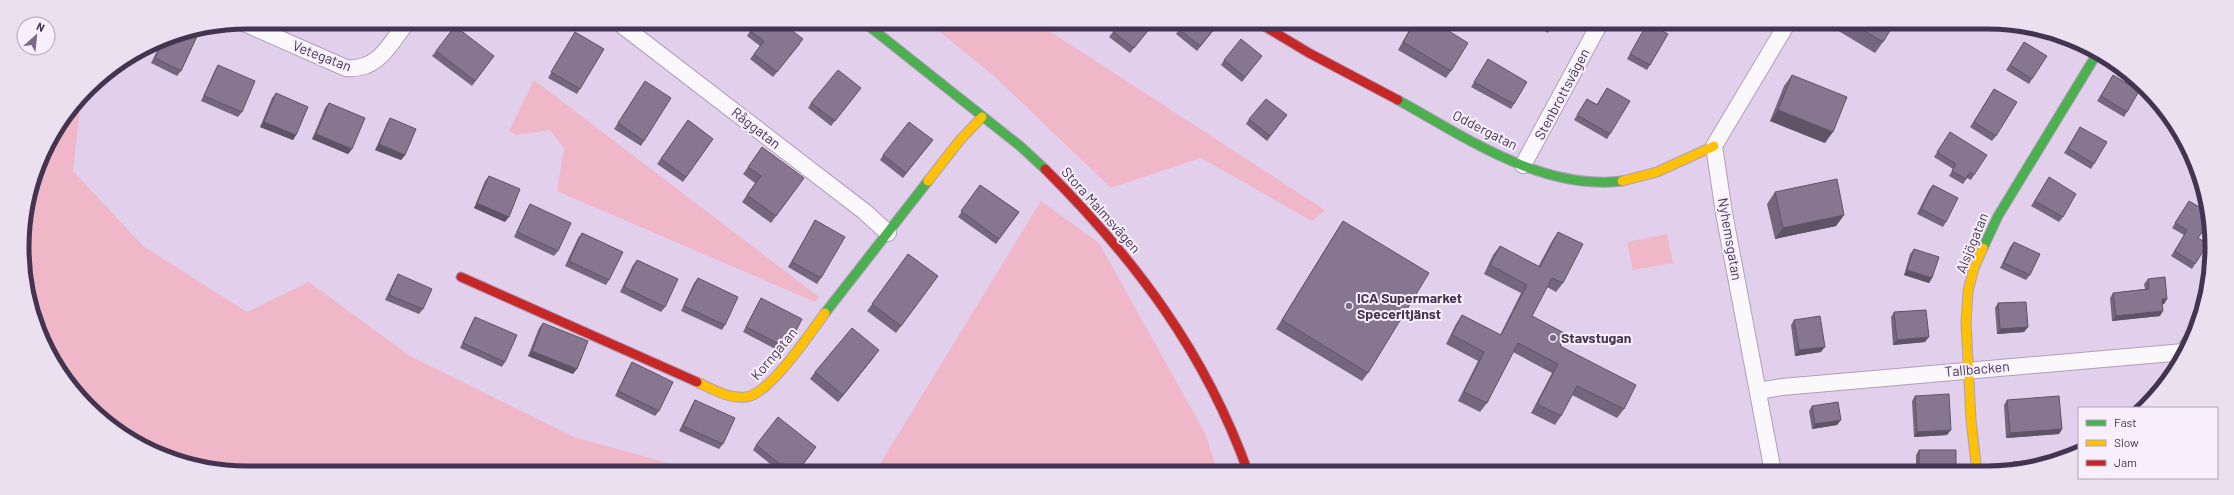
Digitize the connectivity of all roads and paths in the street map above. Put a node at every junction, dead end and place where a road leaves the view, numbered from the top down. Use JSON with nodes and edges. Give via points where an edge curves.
{"nodes":[{"id":1,"x":258,"y":29,"type":"edge"},
{"id":2,"x":401,"y":29,"type":"edge"},
{"id":3,"x":627,"y":29,"type":"edge"},
{"id":4,"x":873,"y":29,"type":"edge"},
{"id":5,"x":1270,"y":29,"type":"edge"},
{"id":6,"x":1597,"y":29,"type":"edge"},
{"id":7,"x":1784,"y":29,"type":"edge"},
{"id":8,"x":2095,"y":57,"type":"edge"},
{"id":9,"x":982,"y":117,"type":"junction"},
{"id":10,"x":1714,"y":146,"type":"junction"},
{"id":11,"x":1523,"y":165,"type":"junction"},
{"id":12,"x":888,"y":233,"type":"junction"},
{"id":13,"x":461,"y":277,"type":"dead end"},
{"id":14,"x":2179,"y":350,"type":"edge"},
{"id":15,"x":1969,"y":370,"type":"junction"},
{"id":16,"x":1758,"y":391,"type":"junction"},
{"id":17,"x":1246,"y":466,"type":"edge"},
{"id":18,"x":1772,"y":466,"type":"edge"},
{"id":19,"x":1977,"y":466,"type":"edge"}],
"edges":[{"from":1,"to":2,"type":"street","name":"Vetegatan","via":[[346,68],[359,70],[371,65]]},
{"from":3,"to":12,"type":"street","name":"Råggatan","via":[[865,212]]},
{"from":4,"to":9,"type":"street","name":"Stora Malmsvägen","via":[[952,90]]},
{"from":5,"to":11,"type":"street","name":"Oddergatan","via":[[1362,81]]},
{"from":6,"to":11,"type":"street","name":"Stenbrottsvägen"},
{"from":7,"to":10,"type":"street"},
{"from":8,"to":15,"type":"street","name":"Alsjögatan","via":[[2016,185],[1984,244],[1968,291],[1966,322]]},
{"from":9,"to":12,"type":"street","name":"Korngatan","via":[[960,140]]},
{"from":9,"to":17,"type":"street","name":"Stora Malmsvägen","via":[[1041,165],[1077,202],[1159,300],[1203,369]]},
{"from":10,"to":11,"type":"street","name":"Oddergatan","via":[[1674,167],[1631,179],[1598,182],[1558,176]]},
{"from":10,"to":16,"type":"street","name":"Nyhemsgatan","via":[[1724,213]]},
{"from":12,"to":13,"type":"street","name":"Korngatan","via":[[764,390],[751,397],[739,398],[720,393]]},
{"from":14,"to":15,"type":"street","name":"Tallbacken"},
{"from":15,"to":16,"type":"street","name":"Tallbacken"},
{"from":15,"to":19,"type":"street","name":"Alsjögatan"},
{"from":16,"to":18,"type":"street","name":"Nyhemsgatan"}]}
